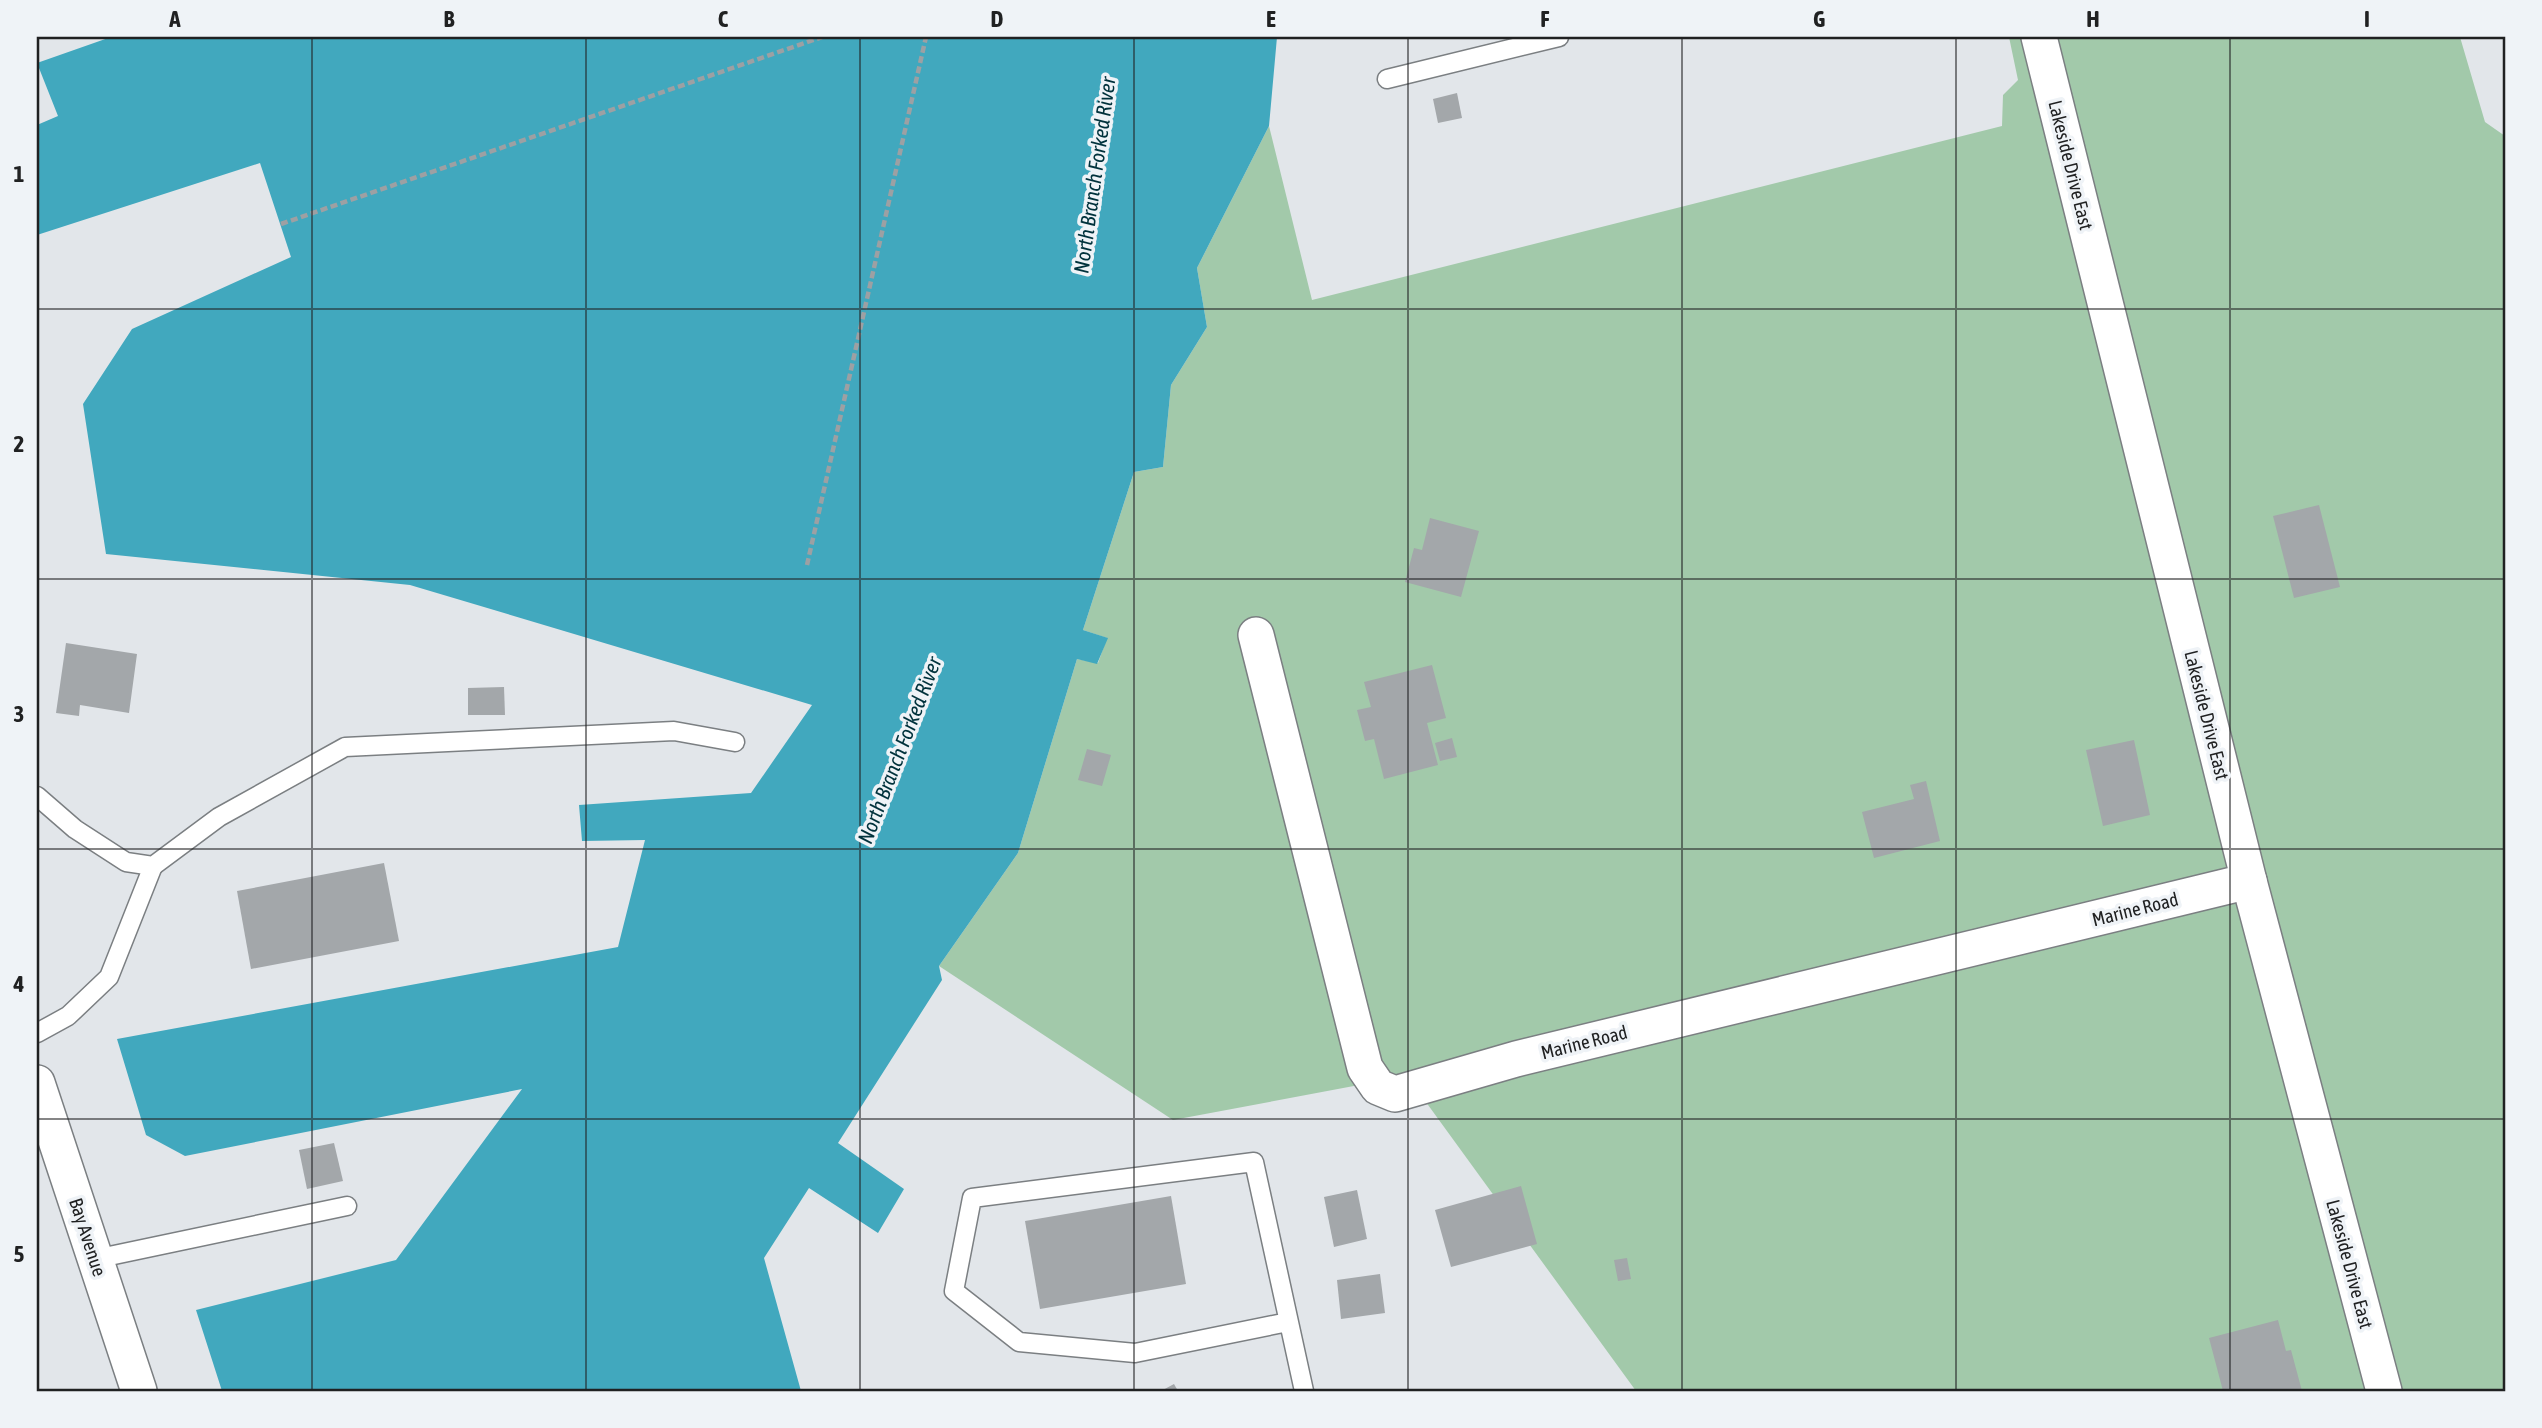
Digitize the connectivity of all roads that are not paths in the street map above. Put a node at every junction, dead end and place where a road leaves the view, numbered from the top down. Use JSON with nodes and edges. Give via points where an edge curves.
{"nodes":[{"id":1,"x":1559,"y":37,"type":"edge"},
{"id":2,"x":2039,"y":37,"type":"edge"},
{"id":3,"x":1387,"y":79,"type":"dead end"},
{"id":4,"x":1256,"y":635,"type":"dead end"},
{"id":5,"x":735,"y":741,"type":"dead end"},
{"id":6,"x":37,"y":796,"type":"edge"},
{"id":7,"x":153,"y":866,"type":"junction"},
{"id":8,"x":2249,"y":881,"type":"junction"},
{"id":9,"x":37,"y":1033,"type":"edge"},
{"id":10,"x":37,"y":1083,"type":"edge"},
{"id":11,"x":347,"y":1206,"type":"dead end"},
{"id":12,"x":95,"y":1259,"type":"junction"},
{"id":13,"x":1288,"y":1322,"type":"junction"},
{"id":14,"x":139,"y":1391,"type":"edge"},
{"id":15,"x":1304,"y":1391,"type":"edge"},
{"id":16,"x":2384,"y":1391,"type":"edge"}],
"edges":[{"from":1,"to":3,"type":"lane"},
{"from":2,"to":8,"type":"street","name":"Lakeside Drive East"},
{"from":4,"to":8,"type":"street","name":"Marine Road","via":[[1365,1068],[1378,1087],[1395,1094],[1516,1059]]},
{"from":5,"to":7,"type":"lane","via":[[674,731],[345,747],[219,817]]},
{"from":6,"to":7,"type":"lane","via":[[75,829],[126,862]]},
{"from":7,"to":9,"type":"lane","via":[[108,977],[68,1016]]},
{"from":8,"to":16,"type":"street","name":"Lakeside Drive East"},
{"from":10,"to":12,"type":"street","name":"Bay Avenue"},
{"from":11,"to":12,"type":"lane"},
{"from":12,"to":14,"type":"street","name":"Bay Avenue"},
{"from":13,"to":13,"type":"lane","via":[[1254,1162],[972,1198],[954,1291],[1019,1342],[1135,1353]]},
{"from":13,"to":15,"type":"lane"}]}
